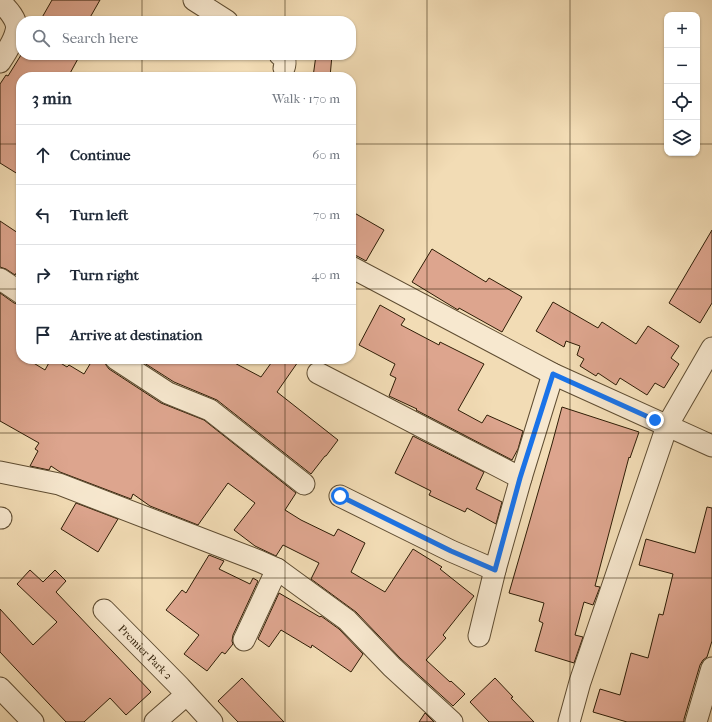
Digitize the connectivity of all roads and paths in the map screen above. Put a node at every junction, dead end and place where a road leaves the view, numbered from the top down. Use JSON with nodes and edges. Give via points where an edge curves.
{"nodes":[{"id":1,"x":194,"y":0,"type":"edge"},
{"id":2,"x":0,"y":2,"type":"edge"},
{"id":3,"x":219,"y":16,"type":"edge"},
{"id":4,"x":16,"y":26,"type":"edge"},
{"id":5,"x":16,"y":32,"type":"edge"},
{"id":6,"x":0,"y":62,"type":"edge"},
{"id":7,"x":356,"y":270,"type":"edge"},
{"id":8,"x":0,"y":279,"type":"edge"},
{"id":9,"x":16,"y":290,"type":"edge"},
{"id":10,"x":712,"y":348,"type":"edge"},
{"id":11,"x":124,"y":364,"type":"edge"},
{"id":12,"x":318,"y":373,"type":"dead end"},
{"id":13,"x":553,"y":374,"type":"junction"},
{"id":14,"x":667,"y":426,"type":"junction"},
{"id":15,"x":712,"y":446,"type":"edge"},
{"id":16,"x":0,"y":472,"type":"edge"},
{"id":17,"x":520,"y":478,"type":"junction"},
{"id":18,"x":304,"y":484,"type":"dead end"},
{"id":19,"x":340,"y":496,"type":"dead end"},
{"id":20,"x":277,"y":570,"type":"junction"},
{"id":21,"x":495,"y":570,"type":"junction"},
{"id":22,"x":104,"y":610,"type":"dead end"},
{"id":23,"x":479,"y":636,"type":"dead end"},
{"id":24,"x":244,"y":640,"type":"dead end"},
{"id":25,"x":712,"y":671,"type":"edge"},
{"id":26,"x":0,"y":688,"type":"edge"},
{"id":27,"x":186,"y":694,"type":"junction"},
{"id":28,"x":33,"y":722,"type":"edge"},
{"id":29,"x":155,"y":722,"type":"edge"},
{"id":30,"x":212,"y":722,"type":"edge"},
{"id":31,"x":452,"y":722,"type":"edge"},
{"id":32,"x":569,"y":722,"type":"edge"},
{"id":33,"x":696,"y":722,"type":"edge"}],
"edges":[{"from":1,"to":3,"type":"street"},
{"from":2,"to":4,"type":"street","via":[[11,13]]},
{"from":5,"to":6,"type":"street"},
{"from":7,"to":13,"type":"street"},
{"from":8,"to":9,"type":"street"},
{"from":10,"to":14,"type":"street"},
{"from":11,"to":18,"type":"street","via":[[168,393],[210,410]]},
{"from":12,"to":17,"type":"street"},
{"from":13,"to":14,"type":"street"},
{"from":13,"to":17,"type":"street"},
{"from":14,"to":15,"type":"street"},
{"from":14,"to":32,"type":"street","via":[[580,682]]},
{"from":16,"to":20,"type":"street","via":[[59,484]]},
{"from":17,"to":21,"type":"street"},
{"from":19,"to":21,"type":"street"},
{"from":20,"to":24,"type":"street"},
{"from":20,"to":31,"type":"street","via":[[347,620],[392,667]]},
{"from":21,"to":23,"type":"street"},
{"from":22,"to":27,"type":"street","name":"Premier Park 2"},
{"from":25,"to":33,"type":"street"},
{"from":26,"to":28,"type":"street"},
{"from":27,"to":29,"type":"street"},
{"from":27,"to":30,"type":"street","name":"Premier Park 2"}]}
